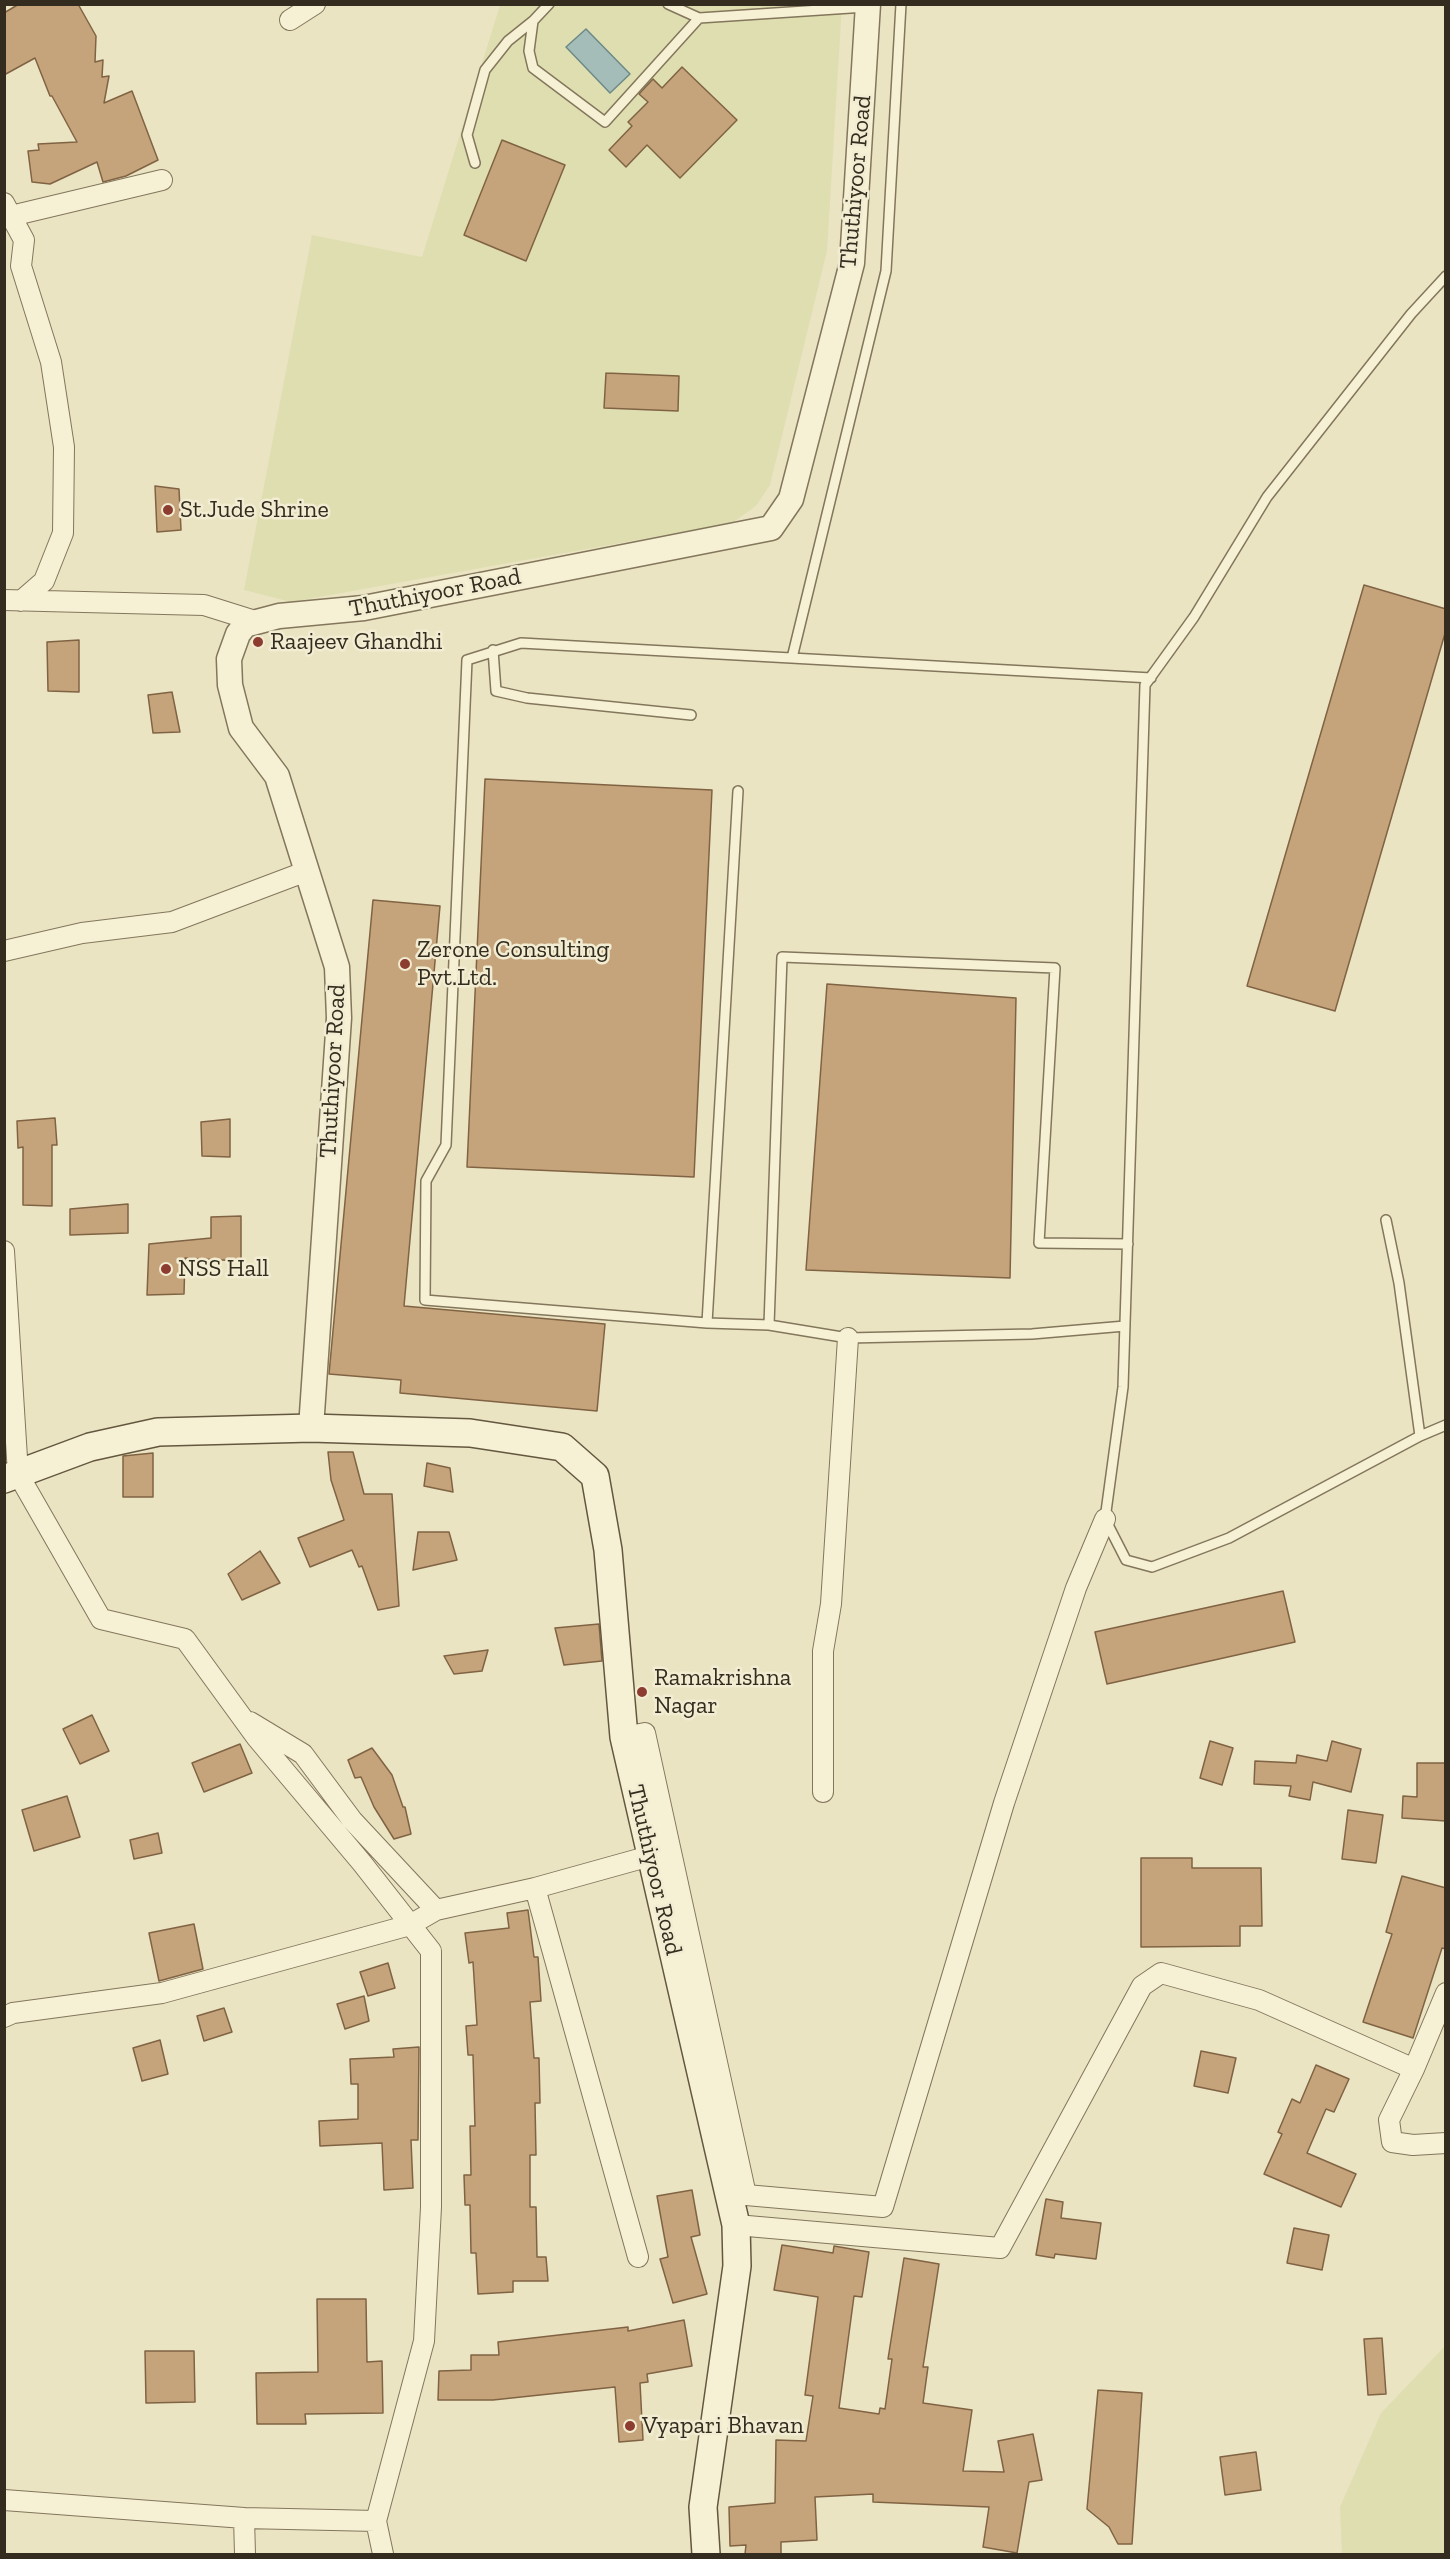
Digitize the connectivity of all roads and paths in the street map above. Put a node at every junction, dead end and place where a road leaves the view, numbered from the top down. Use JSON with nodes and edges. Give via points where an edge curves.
{"nodes":[{"id":1,"x":315,"y":4,"type":"edge"},
{"id":2,"x":549,"y":4,"type":"edge"},
{"id":3,"x":668,"y":4,"type":"edge"},
{"id":4,"x":901,"y":4,"type":"edge"},
{"id":5,"x":868,"y":6,"type":"edge"},
{"id":6,"x":699,"y":18,"type":"junction"},
{"id":7,"x":290,"y":20,"type":"dead end"},
{"id":8,"x":533,"y":21,"type":"junction"},
{"id":9,"x":475,"y":163,"type":"dead end"},
{"id":10,"x":162,"y":180,"type":"dead end"},
{"id":11,"x":8,"y":209,"type":"edge"},
{"id":12,"x":1446,"y":276,"type":"edge"},
{"id":13,"x":13,"y":601,"type":"edge"},
{"id":14,"x":255,"y":621,"type":"junction"},
{"id":15,"x":493,"y":650,"type":"junction"},
{"id":16,"x":792,"y":658,"type":"junction"},
{"id":17,"x":1151,"y":678,"type":"junction"},
{"id":18,"x":691,"y":715,"type":"dead end"},
{"id":19,"x":738,"y":791,"type":"dead end"},
{"id":20,"x":307,"y":871,"type":"junction"},
{"id":21,"x":4,"y":951,"type":"edge"},
{"id":22,"x":1386,"y":1220,"type":"dead end"},
{"id":23,"x":1128,"y":1244,"type":"junction"},
{"id":24,"x":4,"y":1251,"type":"edge"},
{"id":25,"x":707,"y":1323,"type":"junction"},
{"id":26,"x":769,"y":1325,"type":"junction"},
{"id":27,"x":1125,"y":1326,"type":"junction"},
{"id":28,"x":848,"y":1338,"type":"junction"},
{"id":29,"x":1446,"y":1425,"type":"edge"},
{"id":30,"x":311,"y":1428,"type":"junction"},
{"id":31,"x":1420,"y":1436,"type":"junction"},
{"id":32,"x":11,"y":1476,"type":"edge"},
{"id":33,"x":1105,"y":1520,"type":"junction"},
{"id":34,"x":238,"y":1715,"type":"junction"},
{"id":35,"x":624,"y":1737,"type":"junction"},
{"id":36,"x":823,"y":1792,"type":"dead end"},
{"id":37,"x":650,"y":1856,"type":"junction"},
{"id":38,"x":535,"y":1888,"type":"junction"},
{"id":39,"x":436,"y":1910,"type":"junction"},
{"id":40,"x":410,"y":1925,"type":"junction"},
{"id":41,"x":1446,"y":1993,"type":"edge"},
{"id":42,"x":4,"y":2016,"type":"edge"},
{"id":43,"x":1414,"y":2069,"type":"junction"},
{"id":44,"x":1446,"y":2143,"type":"edge"},
{"id":45,"x":736,"y":2224,"type":"junction"},
{"id":46,"x":638,"y":2258,"type":"dead end"},
{"id":47,"x":4,"y":2500,"type":"edge"},
{"id":48,"x":244,"y":2518,"type":"junction"},
{"id":49,"x":376,"y":2521,"type":"junction"},
{"id":50,"x":245,"y":2554,"type":"edge"},
{"id":51,"x":383,"y":2554,"type":"edge"},
{"id":52,"x":706,"y":2554,"type":"edge"}],
"edges":[{"from":1,"to":7,"type":"street"},
{"from":2,"to":8,"type":"lane"},
{"from":3,"to":6,"type":"lane"},
{"from":4,"to":16,"type":"lane","via":[[886,271]]},
{"from":5,"to":6,"type":"lane"},
{"from":5,"to":14,"type":"street","name":"Thuthiyoor Road","via":[[852,263],[791,499],[771,528],[364,608]]},
{"from":6,"to":8,"type":"lane","via":[[604,122],[533,68],[529,51]]},
{"from":8,"to":9,"type":"lane","via":[[508,41],[485,70],[467,135]]},
{"from":10,"to":11,"type":"street"},
{"from":11,"to":13,"type":"street","via":[[24,240],[21,266],[51,362],[64,447],[63,533],[44,581]]},
{"from":12,"to":17,"type":"lane","via":[[1411,314],[1267,497],[1194,617]]},
{"from":13,"to":14,"type":"street","via":[[204,605]]},
{"from":14,"to":20,"type":"street","name":"Thuthiyoor Road","via":[[238,634],[229,659],[230,685],[241,728],[277,776]]},
{"from":15,"to":16,"type":"lane","via":[[521,643]]},
{"from":15,"to":18,"type":"lane","via":[[496,691],[527,698]]},
{"from":15,"to":25,"type":"lane","via":[[467,660],[446,1145],[426,1181],[425,1300]]},
{"from":16,"to":17,"type":"lane"},
{"from":17,"to":23,"type":"lane","via":[[1145,685]]},
{"from":19,"to":25,"type":"lane"},
{"from":20,"to":21,"type":"street","via":[[172,922],[82,933]]},
{"from":20,"to":30,"type":"street","name":"Thuthiyoor Road","via":[[337,967],[339,1018]]},
{"from":22,"to":31,"type":"lane","via":[[1399,1283]]},
{"from":23,"to":26,"type":"lane","via":[[1039,1243],[1055,968],[782,957]]},
{"from":23,"to":27,"type":"lane"},
{"from":24,"to":32,"type":"street"},
{"from":25,"to":26,"type":"lane"},
{"from":26,"to":28,"type":"lane"},
{"from":27,"to":28,"type":"lane","via":[[1032,1334]]},
{"from":27,"to":33,"type":"lane","via":[[1124,1387]]},
{"from":28,"to":36,"type":"street","via":[[831,1604],[823,1651]]},
{"from":29,"to":31,"type":"lane"},
{"from":30,"to":32,"type":"main road","name":"Thuthiyoor Road","via":[[158,1432],[90,1447]]},
{"from":30,"to":35,"type":"main road","name":"Thuthiyoor Road","via":[[470,1433],[562,1447],[595,1476],[608,1550]]},
{"from":31,"to":33,"type":"lane","via":[[1229,1538],[1152,1567],[1126,1560]]},
{"from":32,"to":34,"type":"street","via":[[101,1619],[185,1639]]},
{"from":33,"to":35,"type":"street","via":[[1076,1588],[1004,1803],[883,2206],[746,2195],[645,1733]]},
{"from":34,"to":39,"type":"street","via":[[303,1754],[352,1820]]},
{"from":34,"to":40,"type":"street"},
{"from":35,"to":37,"type":"main road","name":"Thuthiyoor Road"},
{"from":37,"to":38,"type":"street"},
{"from":37,"to":45,"type":"main road","name":"Thuthiyoor Road"},
{"from":38,"to":39,"type":"street"},
{"from":38,"to":46,"type":"street"},
{"from":39,"to":40,"type":"street"},
{"from":40,"to":42,"type":"street","via":[[162,1993]]},
{"from":40,"to":49,"type":"street","via":[[431,1951],[431,2206],[424,2340]]},
{"from":41,"to":43,"type":"street"},
{"from":43,"to":44,"type":"street","via":[[1389,2120],[1392,2142]]},
{"from":43,"to":45,"type":"street","via":[[1259,2000],[1161,1973],[1142,1986],[1000,2248]]},
{"from":45,"to":52,"type":"main road","name":"Thuthiyoor Road","via":[[737,2266],[703,2507]]},
{"from":47,"to":48,"type":"street"},
{"from":48,"to":49,"type":"street"},
{"from":48,"to":50,"type":"street"},
{"from":49,"to":51,"type":"street"}]}
